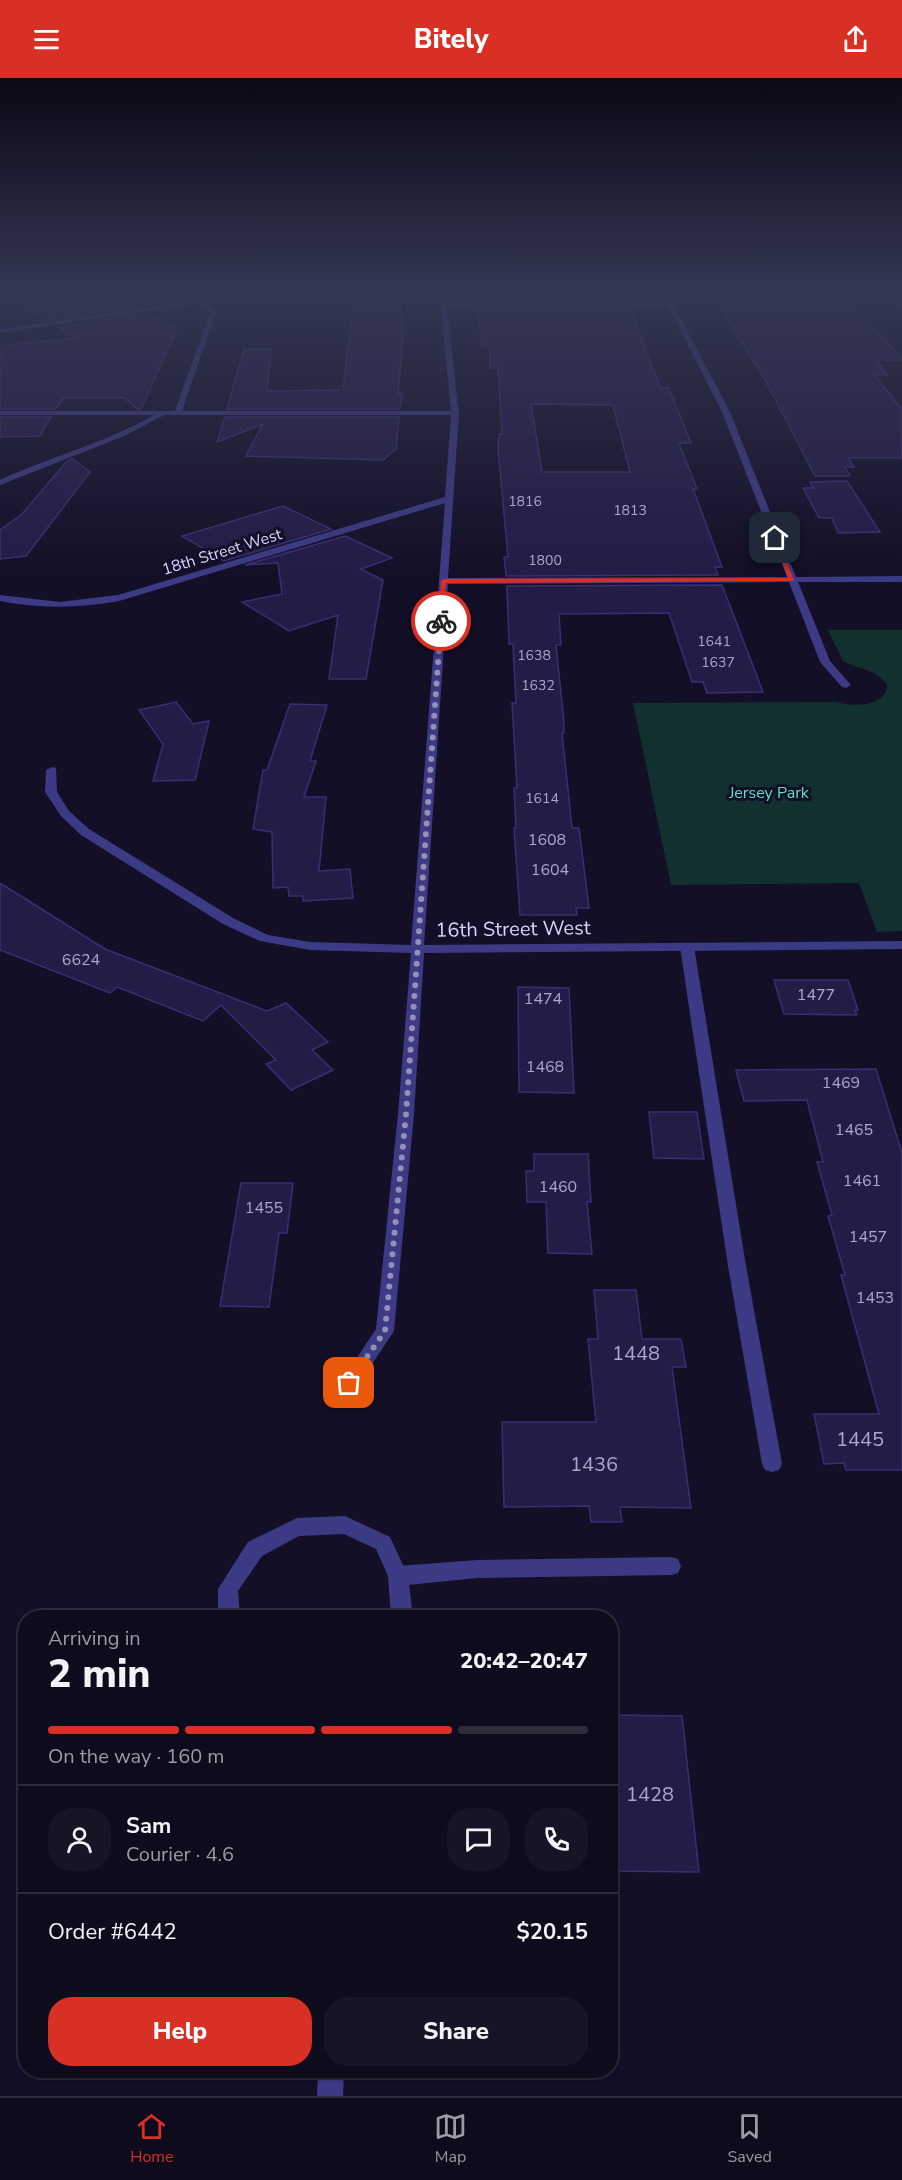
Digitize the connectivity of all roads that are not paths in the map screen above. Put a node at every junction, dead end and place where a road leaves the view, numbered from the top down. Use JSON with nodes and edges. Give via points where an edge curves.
{"nodes":[{"id":1,"x":188,"y":384,"type":"edge"},
{"id":2,"x":452,"y":384,"type":"edge"},
{"id":3,"x":712,"y":384,"type":"edge"},
{"id":4,"x":0,"y":413,"type":"edge"},
{"id":5,"x":178,"y":413,"type":"junction"},
{"id":6,"x":455,"y":413,"type":"junction"},
{"id":7,"x":161,"y":414,"type":"junction"},
{"id":8,"x":0,"y":483,"type":"edge"},
{"id":9,"x":448,"y":498,"type":"junction"},
{"id":10,"x":902,"y":579,"type":"edge"},
{"id":11,"x":791,"y":580,"type":"junction"},
{"id":12,"x":444,"y":581,"type":"junction"},
{"id":13,"x":0,"y":598,"type":"edge"},
{"id":14,"x":846,"y":685,"type":"dead end"},
{"id":15,"x":52,"y":770,"type":"dead end"},
{"id":16,"x":902,"y":945,"type":"edge"},
{"id":17,"x":687,"y":947,"type":"junction"},
{"id":18,"x":416,"y":949,"type":"junction"},
{"id":19,"x":349,"y":1383,"type":"dead end"},
{"id":20,"x":772,"y":1464,"type":"dead end"},
{"id":21,"x":671,"y":1566,"type":"dead end"},
{"id":22,"x":398,"y":1576,"type":"junction"},
{"id":23,"x":229,"y":1610,"type":"edge"},
{"id":24,"x":401,"y":1610,"type":"edge"},
{"id":25,"x":331,"y":2078,"type":"edge"},
{"id":26,"x":330,"y":2096,"type":"edge"}],
"edges":[{"from":1,"to":5,"type":"street"},
{"from":2,"to":6,"type":"street"},
{"from":3,"to":11,"type":"street"},
{"from":4,"to":7,"type":"street"},
{"from":5,"to":6,"type":"street"},
{"from":5,"to":7,"type":"street"},
{"from":6,"to":9,"type":"street"},
{"from":7,"to":8,"type":"street","via":[[132,430]]},
{"from":9,"to":12,"type":"street"},
{"from":9,"to":13,"type":"street","name":"18th Street West","via":[[119,598],[69,605]]},
{"from":10,"to":11,"type":"street"},
{"from":11,"to":12,"type":"street"},
{"from":11,"to":14,"type":"street","via":[[825,662]]},
{"from":12,"to":18,"type":"street"},
{"from":15,"to":18,"type":"street","name":"16th Street West","via":[[51,792],[65,813],[86,832],[228,921],[265,938],[310,946]]},
{"from":16,"to":17,"type":"street","name":"16th Street West"},
{"from":17,"to":18,"type":"street","name":"16th Street West"},
{"from":17,"to":20,"type":"street","via":[[736,1266]]},
{"from":18,"to":19,"type":"street","via":[[406,1114],[385,1331]]},
{"from":21,"to":22,"type":"street","via":[[477,1569]]},
{"from":22,"to":23,"type":"street","via":[[383,1543],[345,1525],[297,1527],[255,1549],[228,1589]]},
{"from":22,"to":24,"type":"street"},
{"from":25,"to":26,"type":"street"}]}
